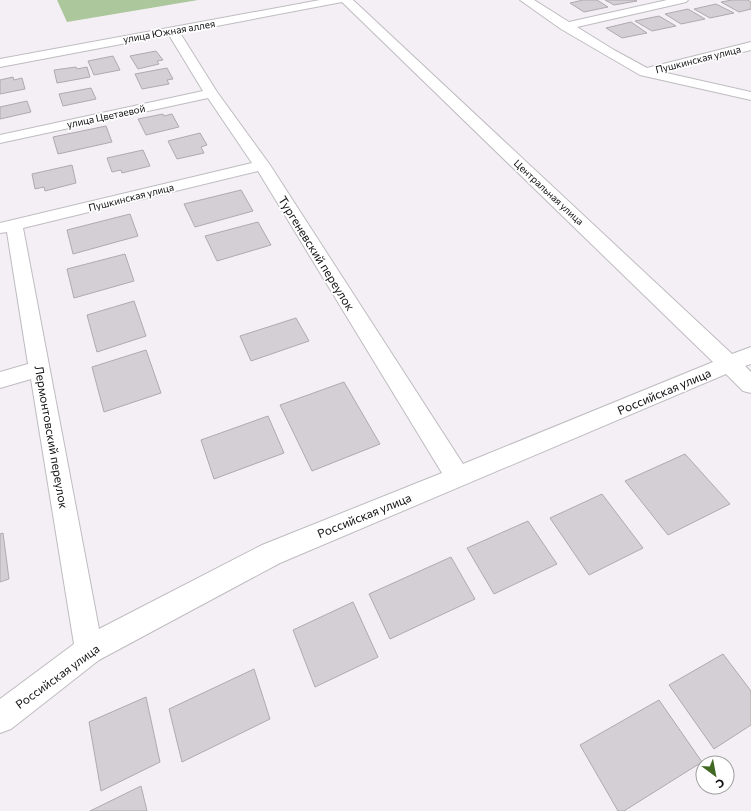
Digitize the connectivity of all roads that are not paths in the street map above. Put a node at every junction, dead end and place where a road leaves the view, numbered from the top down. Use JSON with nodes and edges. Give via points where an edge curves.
{"nodes":[{"id":1,"x":338,"y":0,"type":"edge"},
{"id":2,"x":346,"y":0,"type":"edge"},
{"id":3,"x":526,"y":0,"type":"edge"},
{"id":4,"x":682,"y":0,"type":"edge"},
{"id":5,"x":565,"y":26,"type":"junction"},
{"id":6,"x":173,"y":31,"type":"junction"},
{"id":7,"x":751,"y":46,"type":"edge"},
{"id":8,"x":0,"y":63,"type":"edge"},
{"id":9,"x":645,"y":72,"type":"junction"},
{"id":10,"x":211,"y":93,"type":"junction"},
{"id":11,"x":751,"y":96,"type":"edge"},
{"id":12,"x":0,"y":139,"type":"edge"},
{"id":13,"x":262,"y":165,"type":"junction"},
{"id":14,"x":7,"y":227,"type":"edge"},
{"id":15,"x":740,"y":359,"type":"edge"},
{"id":16,"x":40,"y":368,"type":"junction"},
{"id":17,"x":0,"y":380,"type":"edge"},
{"id":18,"x":751,"y":385,"type":"edge"},
{"id":19,"x":458,"y":477,"type":"junction"},
{"id":20,"x":89,"y":650,"type":"junction"},
{"id":21,"x":0,"y":718,"type":"edge"}],
"edges":[{"from":1,"to":6,"type":"street","name":"улица Южная аллея"},
{"from":2,"to":15,"type":"street","name":"Центральная улица"},
{"from":3,"to":5,"type":"street"},
{"from":4,"to":5,"type":"street"},
{"from":5,"to":9,"type":"street"},
{"from":6,"to":8,"type":"street","name":"улица Южная аллея"},
{"from":6,"to":10,"type":"street","name":"Тургеневский переулок"},
{"from":7,"to":9,"type":"street","name":"Пушкинская улица"},
{"from":9,"to":11,"type":"street"},
{"from":10,"to":12,"type":"street","name":"улица Цветаевой"},
{"from":10,"to":13,"type":"street","name":"Тургеневский переулок"},
{"from":13,"to":14,"type":"street","name":"Пушкинская улица"},
{"from":13,"to":19,"type":"street","name":"Тургеневский переулок"},
{"from":14,"to":16,"type":"street","name":"Лермонтовский переулок"},
{"from":15,"to":18,"type":"street","name":"Центральная улица"},
{"from":15,"to":19,"type":"street","name":"Российская улица"},
{"from":16,"to":17,"type":"street"},
{"from":16,"to":20,"type":"street","name":"Лермонтовский переулок"},
{"from":19,"to":20,"type":"street","name":"Российская улица","via":[[271,554]]},
{"from":20,"to":21,"type":"street","name":"Российская улица"}]}
